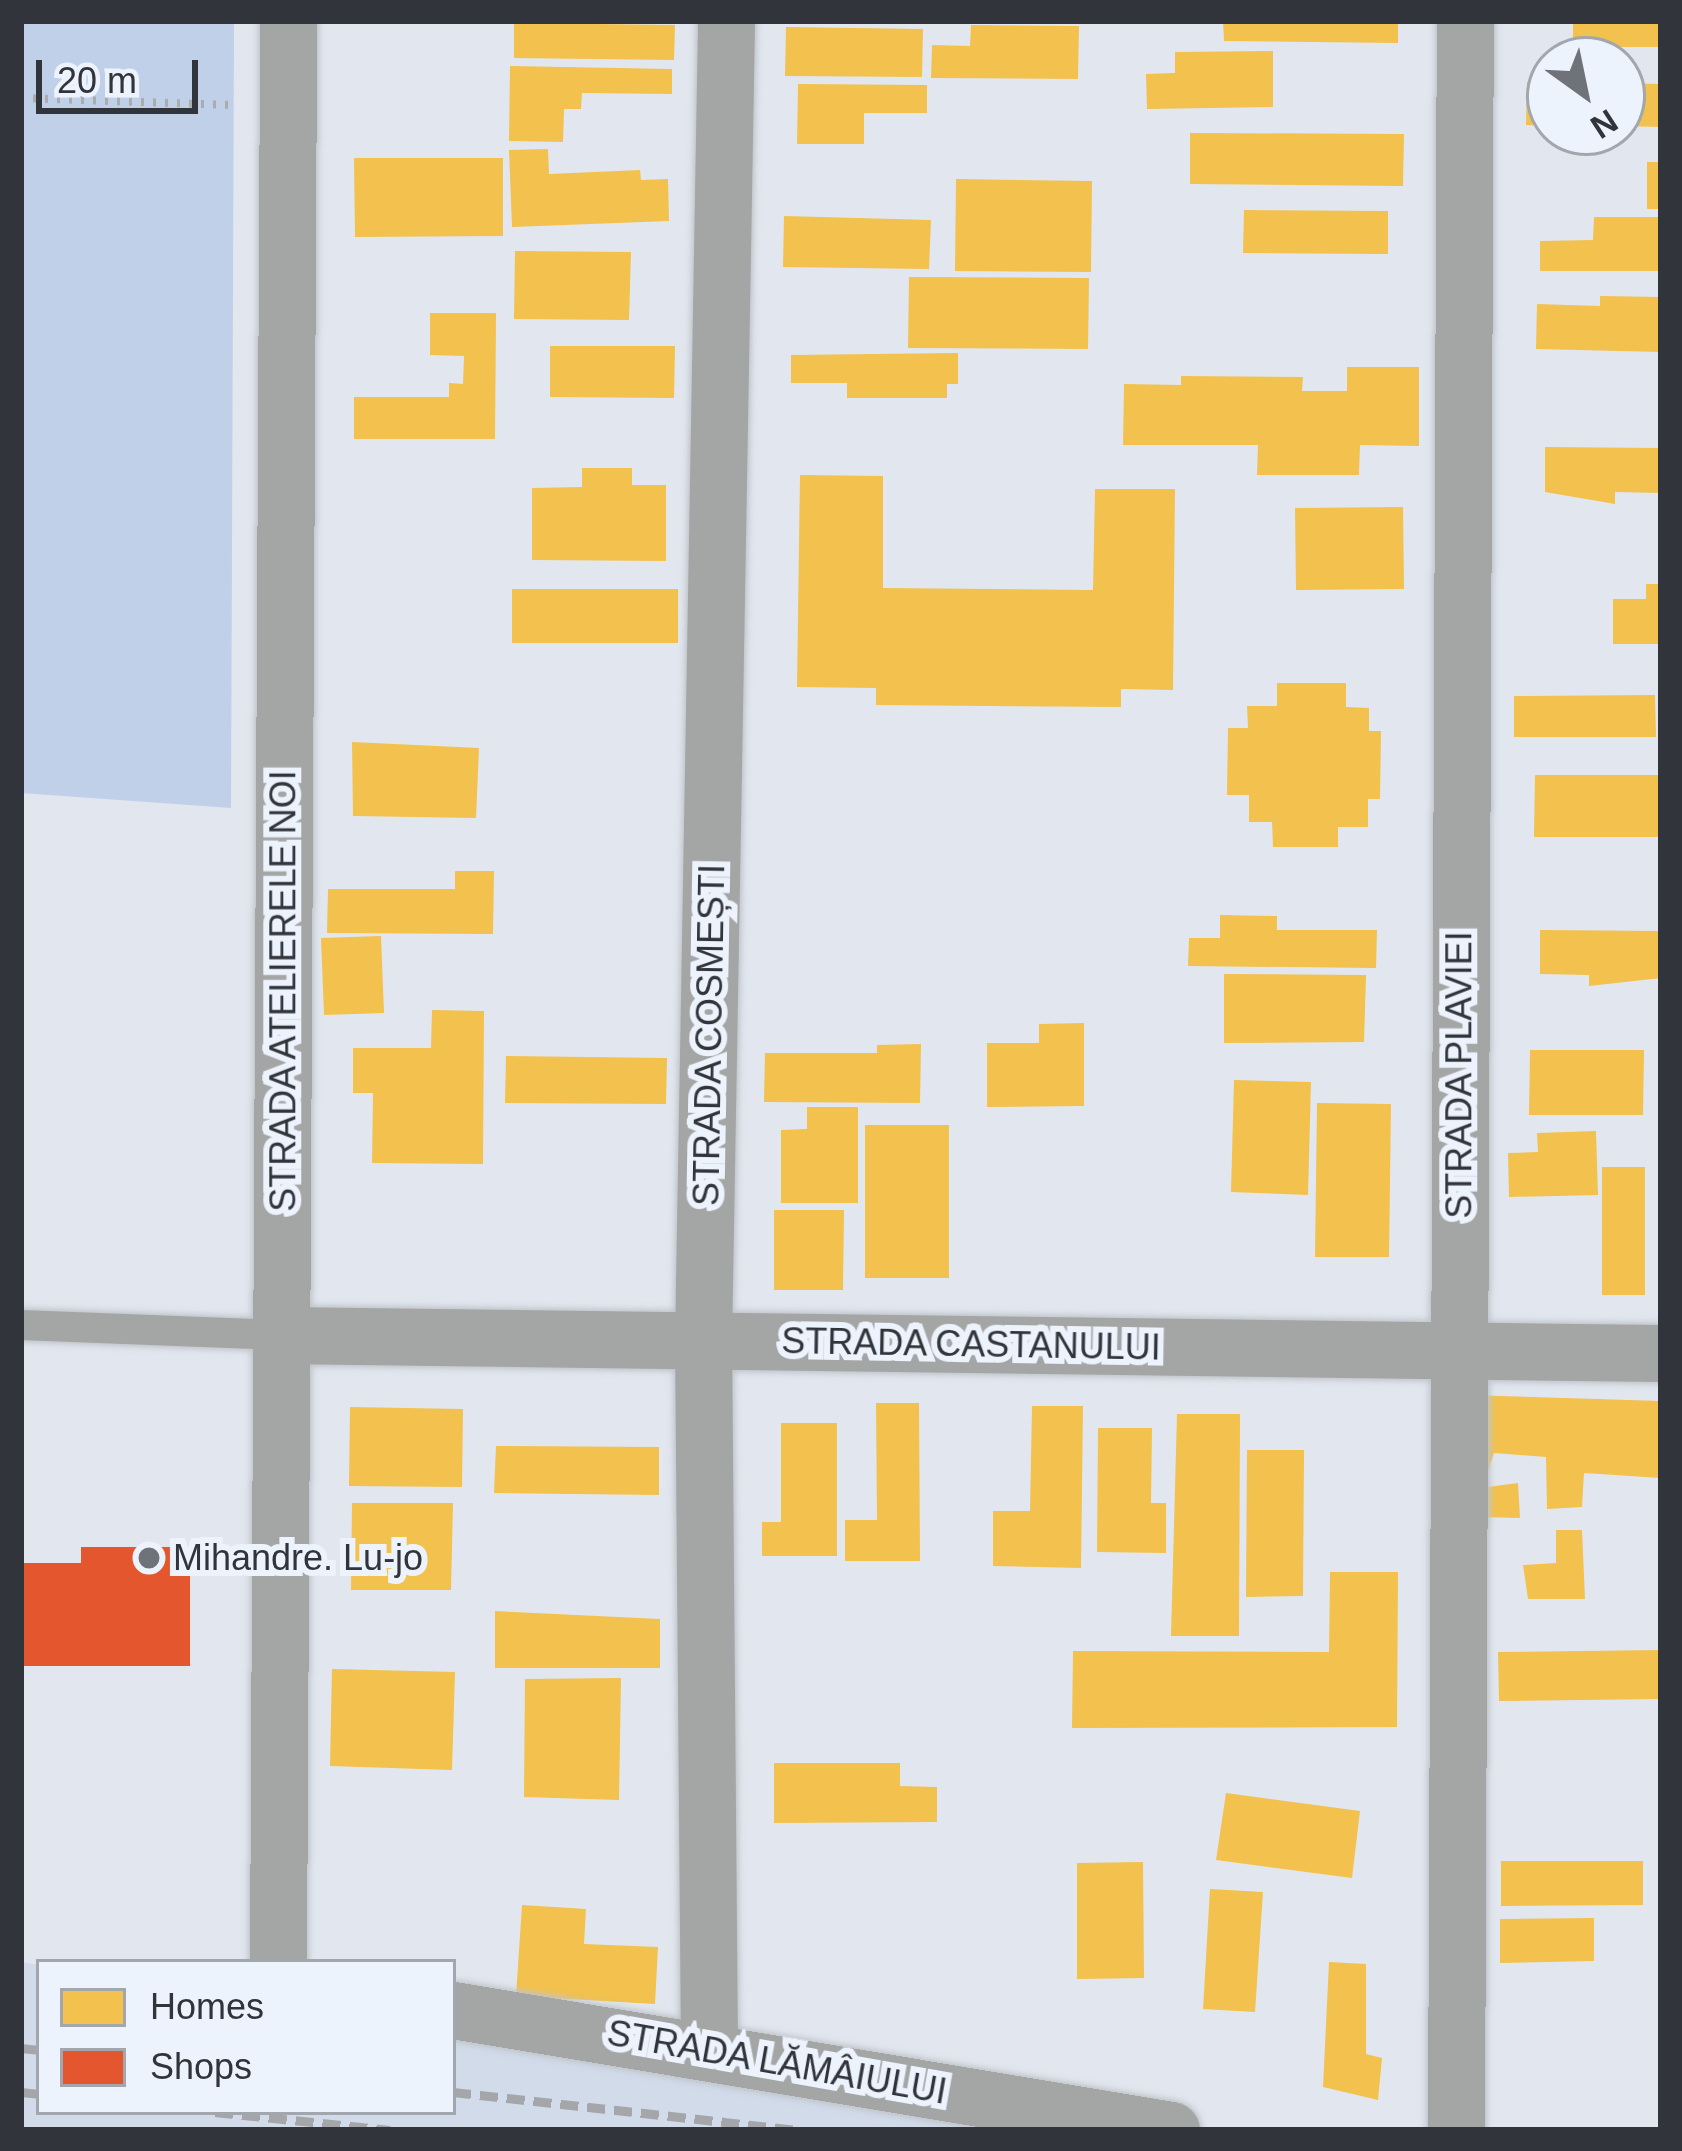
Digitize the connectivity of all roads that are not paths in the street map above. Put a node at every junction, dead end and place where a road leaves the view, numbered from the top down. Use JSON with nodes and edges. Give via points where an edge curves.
{"nodes":[{"id":1,"x":287,"y":21,"type":"edge"},
{"id":2,"x":726,"y":21,"type":"edge"},
{"id":3,"x":1465,"y":21,"type":"edge"},
{"id":4,"x":21,"y":1324,"type":"edge"},
{"id":5,"x":281,"y":1335,"type":"junction"},
{"id":6,"x":703,"y":1341,"type":"junction"},
{"id":7,"x":1457,"y":1350,"type":"junction"},
{"id":8,"x":1661,"y":1353,"type":"edge"},
{"id":9,"x":278,"y":1959,"type":"edge"},
{"id":10,"x":456,"y":2010,"type":"edge"},
{"id":11,"x":709,"y":2050,"type":"junction"},
{"id":12,"x":1171,"y":2130,"type":"edge"},
{"id":13,"x":1456,"y":2130,"type":"edge"}],
"edges":[{"from":1,"to":5,"type":"street","name":"STRADA ATELIERELE NOI"},
{"from":2,"to":6,"type":"street","name":"STRADA COSMEȘTI"},
{"from":3,"to":7,"type":"street","name":"STRADA PLAVIEI"},
{"from":4,"to":5,"type":"lane"},
{"from":5,"to":6,"type":"street","name":"STRADA CASTANULUI"},
{"from":5,"to":9,"type":"street","name":"STRADA ATELIERELE NOI"},
{"from":6,"to":7,"type":"street","name":"STRADA CASTANULUI"},
{"from":6,"to":11,"type":"street","name":"STRADA COSMEȘTI"},
{"from":7,"to":8,"type":"street","name":"STRADA CASTANULUI"},
{"from":7,"to":13,"type":"street","name":"STRADA PLAVIEI"},
{"from":10,"to":11,"type":"street","name":"STRADA LĂMÂIULUI"},
{"from":11,"to":12,"type":"street","name":"STRADA LĂMÂIULUI"}]}
